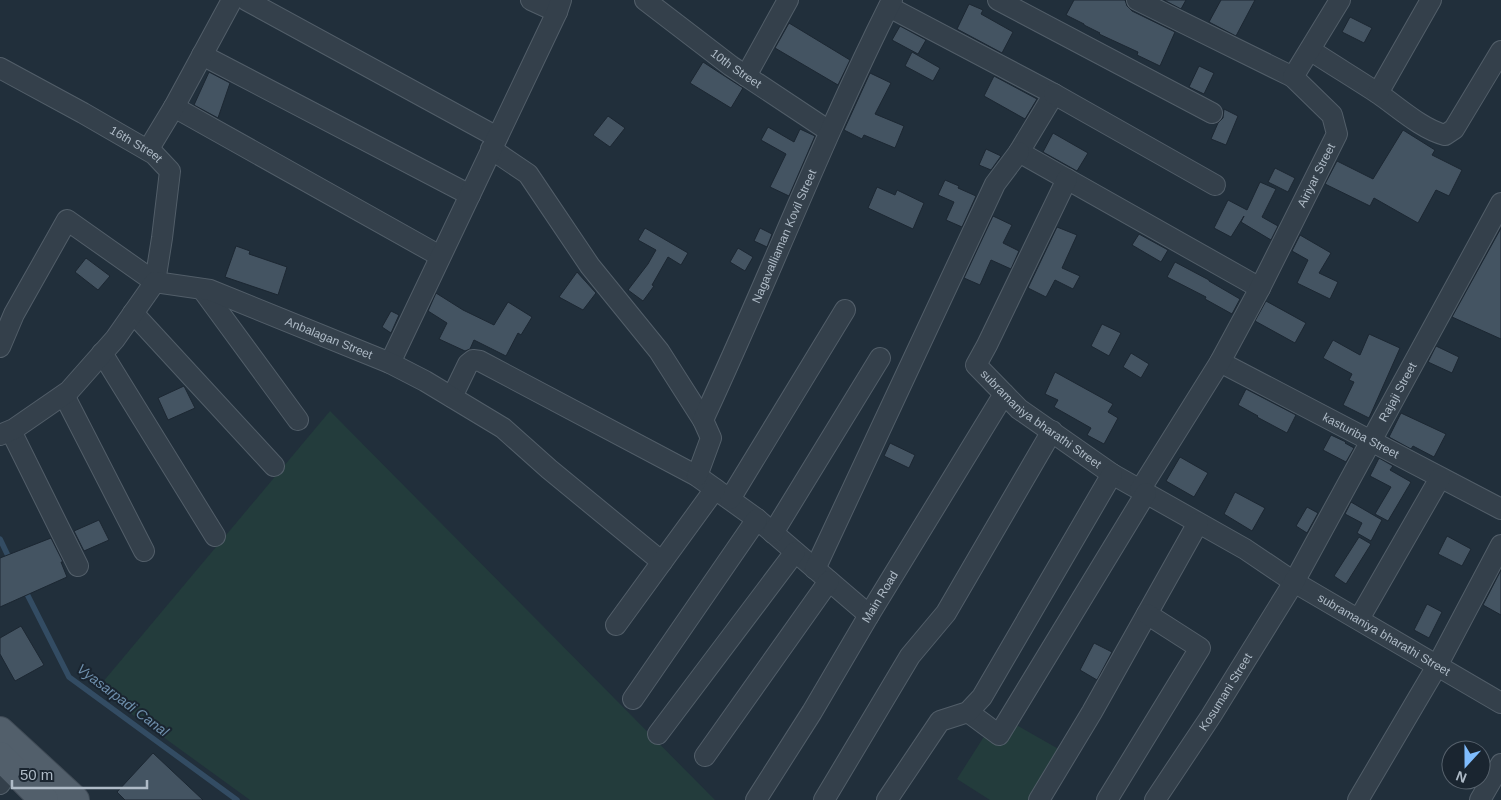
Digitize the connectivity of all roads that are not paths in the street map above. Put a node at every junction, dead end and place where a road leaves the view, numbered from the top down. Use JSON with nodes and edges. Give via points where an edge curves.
{"nodes":[{"id":1,"x":232,"y":0,"type":"edge"},
{"id":2,"x":246,"y":0,"type":"edge"},
{"id":3,"x":531,"y":0,"type":"edge"},
{"id":4,"x":645,"y":0,"type":"edge"},
{"id":5,"x":788,"y":0,"type":"edge"},
{"id":6,"x":998,"y":0,"type":"edge"},
{"id":7,"x":1137,"y":0,"type":"edge"},
{"id":8,"x":1340,"y":0,"type":"edge"},
{"id":9,"x":1431,"y":0,"type":"edge"},
{"id":10,"x":890,"y":4,"type":"edge"},
{"id":11,"x":559,"y":6,"type":"edge"},
{"id":12,"x":1310,"y":50,"type":"junction"},
{"id":13,"x":1501,"y":51,"type":"edge"},
{"id":14,"x":202,"y":55,"type":"junction"},
{"id":15,"x":0,"y":68,"type":"edge"},
{"id":16,"x":746,"y":76,"type":"junction"},
{"id":17,"x":1293,"y":78,"type":"junction"},
{"id":18,"x":1378,"y":93,"type":"junction"},
{"id":19,"x":1054,"y":94,"type":"junction"},
{"id":20,"x":174,"y":107,"type":"junction"},
{"id":21,"x":1212,"y":113,"type":"dead end"},
{"id":22,"x":829,"y":131,"type":"junction"},
{"id":23,"x":494,"y":143,"type":"junction"},
{"id":24,"x":148,"y":150,"type":"junction"},
{"id":25,"x":1019,"y":152,"type":"junction"},
{"id":26,"x":1067,"y":179,"type":"junction"},
{"id":27,"x":1215,"y":185,"type":"dead end"},
{"id":28,"x":470,"y":195,"type":"junction"},
{"id":29,"x":1501,"y":202,"type":"edge"},
{"id":30,"x":440,"y":256,"type":"junction"},
{"id":31,"x":155,"y":282,"type":"junction"},
{"id":32,"x":1260,"y":288,"type":"junction"},
{"id":33,"x":202,"y":289,"type":"junction"},
{"id":34,"x":845,"y":310,"type":"dead end"},
{"id":35,"x":133,"y":313,"type":"junction"},
{"id":36,"x":0,"y":347,"type":"edge"},
{"id":37,"x":102,"y":353,"type":"junction"},
{"id":38,"x":880,"y":358,"type":"dead end"},
{"id":39,"x":1220,"y":362,"type":"junction"},
{"id":40,"x":390,"y":363,"type":"junction"},
{"id":41,"x":1004,"y":394,"type":"junction"},
{"id":42,"x":64,"y":395,"type":"junction"},
{"id":43,"x":452,"y":397,"type":"junction"},
{"id":44,"x":298,"y":420,"type":"dead end"},
{"id":45,"x":703,"y":420,"type":"junction"},
{"id":46,"x":1052,"y":431,"type":"junction"},
{"id":47,"x":5,"y":433,"type":"edge"},
{"id":48,"x":1371,"y":442,"type":"junction"},
{"id":49,"x":274,"y":466,"type":"dead end"},
{"id":50,"x":1112,"y":474,"type":"junction"},
{"id":51,"x":696,"y":476,"type":"junction"},
{"id":52,"x":1440,"y":478,"type":"junction"},
{"id":53,"x":1143,"y":492,"type":"junction"},
{"id":54,"x":722,"y":494,"type":"junction"},
{"id":55,"x":1501,"y":509,"type":"edge"},
{"id":56,"x":757,"y":519,"type":"junction"},
{"id":57,"x":1198,"y":522,"type":"junction"},
{"id":58,"x":773,"y":533,"type":"junction"},
{"id":59,"x":215,"y":536,"type":"dead end"},
{"id":60,"x":1501,"y":545,"type":"edge"},
{"id":61,"x":144,"y":550,"type":"dead end"},
{"id":62,"x":795,"y":552,"type":"junction"},
{"id":63,"x":662,"y":562,"type":"junction"},
{"id":64,"x":78,"y":566,"type":"dead end"},
{"id":65,"x":822,"y":575,"type":"junction"},
{"id":66,"x":1294,"y":582,"type":"junction"},
{"id":67,"x":1147,"y":614,"type":"junction"},
{"id":68,"x":869,"y":615,"type":"junction"},
{"id":69,"x":1359,"y":620,"type":"junction"},
{"id":70,"x":616,"y":625,"type":"dead end"},
{"id":71,"x":1437,"y":666,"type":"junction"},
{"id":72,"x":632,"y":698,"type":"dead end"},
{"id":73,"x":1501,"y":704,"type":"edge"},
{"id":74,"x":968,"y":712,"type":"junction"},
{"id":75,"x":0,"y":731,"type":"edge"},
{"id":76,"x":658,"y":734,"type":"dead end"},
{"id":77,"x":705,"y":756,"type":"dead end"},
{"id":78,"x":1501,"y":764,"type":"edge"},
{"id":79,"x":3,"y":769,"type":"edge"},
{"id":80,"x":44,"y":800,"type":"edge"},
{"id":81,"x":75,"y":800,"type":"edge"},
{"id":82,"x":756,"y":800,"type":"edge"},
{"id":83,"x":824,"y":800,"type":"edge"},
{"id":84,"x":887,"y":800,"type":"edge"},
{"id":85,"x":1039,"y":800,"type":"edge"},
{"id":86,"x":1107,"y":800,"type":"edge"},
{"id":87,"x":1155,"y":800,"type":"edge"},
{"id":88,"x":1358,"y":800,"type":"edge"},
{"id":89,"x":1480,"y":800,"type":"edge"}],
"edges":[{"from":1,"to":14,"type":"street"},
{"from":2,"to":23,"type":"street"},
{"from":3,"to":11,"type":"street"},
{"from":4,"to":16,"type":"street","name":"10th Street"},
{"from":5,"to":16,"type":"street"},
{"from":6,"to":21,"type":"street"},
{"from":7,"to":17,"type":"street","name":"Airiyar Street"},
{"from":8,"to":12,"type":"street"},
{"from":9,"to":18,"type":"street"},
{"from":10,"to":19,"type":"street"},
{"from":10,"to":22,"type":"street","name":"Nagavalliaman Kovil Street"},
{"from":11,"to":23,"type":"street"},
{"from":12,"to":17,"type":"street"},
{"from":12,"to":18,"type":"street"},
{"from":13,"to":18,"type":"street","via":[[1454,129],[1445,135],[1435,132]]},
{"from":14,"to":20,"type":"street"},
{"from":14,"to":28,"type":"street"},
{"from":15,"to":24,"type":"street","name":"16th Street"},
{"from":16,"to":22,"type":"street","name":"10th Street"},
{"from":17,"to":32,"type":"street","name":"Airiyar Street","via":[[1332,115],[1337,134]]},
{"from":19,"to":25,"type":"street"},
{"from":19,"to":27,"type":"street"},
{"from":20,"to":24,"type":"street"},
{"from":20,"to":30,"type":"street"},
{"from":22,"to":45,"type":"street","name":"Nagavalliaman Kovil Street"},
{"from":23,"to":28,"type":"street"},
{"from":23,"to":45,"type":"street","via":[[528,174],[590,266],[659,351]]},
{"from":24,"to":31,"type":"street","name":"16th Street","via":[[170,170]]},
{"from":25,"to":26,"type":"street"},
{"from":25,"to":65,"type":"street","via":[[995,184]]},
{"from":26,"to":32,"type":"street"},
{"from":26,"to":41,"type":"street","name":"subramaniya bharathi Street","via":[[976,365]]},
{"from":28,"to":30,"type":"street"},
{"from":29,"to":48,"type":"street","name":"Rajaji Street"},
{"from":30,"to":40,"type":"street"},
{"from":31,"to":33,"type":"street","name":"Anbalagan Street"},
{"from":31,"to":35,"type":"street"},
{"from":31,"to":36,"type":"street","via":[[67,220],[14,314]]},
{"from":32,"to":39,"type":"street","name":"Airiyar Street"},
{"from":33,"to":40,"type":"street","name":"Anbalagan Street"},
{"from":33,"to":44,"type":"street"},
{"from":34,"to":54,"type":"street"},
{"from":35,"to":37,"type":"street"},
{"from":35,"to":49,"type":"street"},
{"from":37,"to":42,"type":"street"},
{"from":37,"to":59,"type":"street"},
{"from":38,"to":58,"type":"street"},
{"from":39,"to":48,"type":"street","name":"kasturiba Street"},
{"from":39,"to":53,"type":"street","name":"Airiyar Street"},
{"from":40,"to":43,"type":"street","name":"Anbalagan Street"},
{"from":41,"to":46,"type":"street","name":"subramaniya bharathi Street","via":[[1019,409]]},
{"from":41,"to":68,"type":"street","name":"Main Road"},
{"from":42,"to":47,"type":"street"},
{"from":42,"to":61,"type":"street"},
{"from":43,"to":51,"type":"street","via":[[468,364],[473,360],[480,361]]},
{"from":43,"to":63,"type":"street","name":"Anbalagan Street","via":[[503,428]]},
{"from":45,"to":51,"type":"street","via":[[711,438]]},
{"from":46,"to":50,"type":"street","name":"subramaniya bharathi Street"},
{"from":46,"to":83,"type":"street","via":[[946,612],[910,656]]},
{"from":47,"to":64,"type":"street"},
{"from":48,"to":52,"type":"street","name":"kasturiba Street"},
{"from":48,"to":66,"type":"street","name":"Rajaji Street"},
{"from":50,"to":53,"type":"street","name":"subramaniya bharathi Street"},
{"from":50,"to":74,"type":"street","via":[[982,697]]},
{"from":51,"to":54,"type":"street"},
{"from":52,"to":55,"type":"street","name":"kasturiba Street"},
{"from":52,"to":69,"type":"street"},
{"from":53,"to":57,"type":"street","name":"subramaniya bharathi Street"},
{"from":53,"to":74,"type":"street","name":"Airiyar Street","via":[[999,736]]},
{"from":54,"to":56,"type":"street"},
{"from":54,"to":63,"type":"street"},
{"from":56,"to":58,"type":"street"},
{"from":56,"to":72,"type":"street"},
{"from":57,"to":66,"type":"street","name":"subramaniya bharathi Street"},
{"from":57,"to":67,"type":"street"},
{"from":58,"to":62,"type":"street"},
{"from":60,"to":71,"type":"street"},
{"from":62,"to":65,"type":"street"},
{"from":62,"to":76,"type":"street"},
{"from":63,"to":70,"type":"street"},
{"from":65,"to":68,"type":"street"},
{"from":65,"to":77,"type":"street"},
{"from":66,"to":69,"type":"street","name":"subramaniya bharathi Street"},
{"from":66,"to":87,"type":"street","name":"Kosumani Street"},
{"from":67,"to":85,"type":"street"},
{"from":67,"to":86,"type":"street","via":[[1200,648]]},
{"from":68,"to":82,"type":"street","name":"Main Road"},
{"from":69,"to":71,"type":"street","name":"subramaniya bharathi Street"},
{"from":71,"to":73,"type":"street","name":"subramaniya bharathi Street"},
{"from":71,"to":88,"type":"street"},
{"from":74,"to":84,"type":"street","via":[[940,721]]},
{"from":75,"to":81,"type":"main road"},
{"from":78,"to":89,"type":"street"},
{"from":79,"to":80,"type":"main road"}]}
